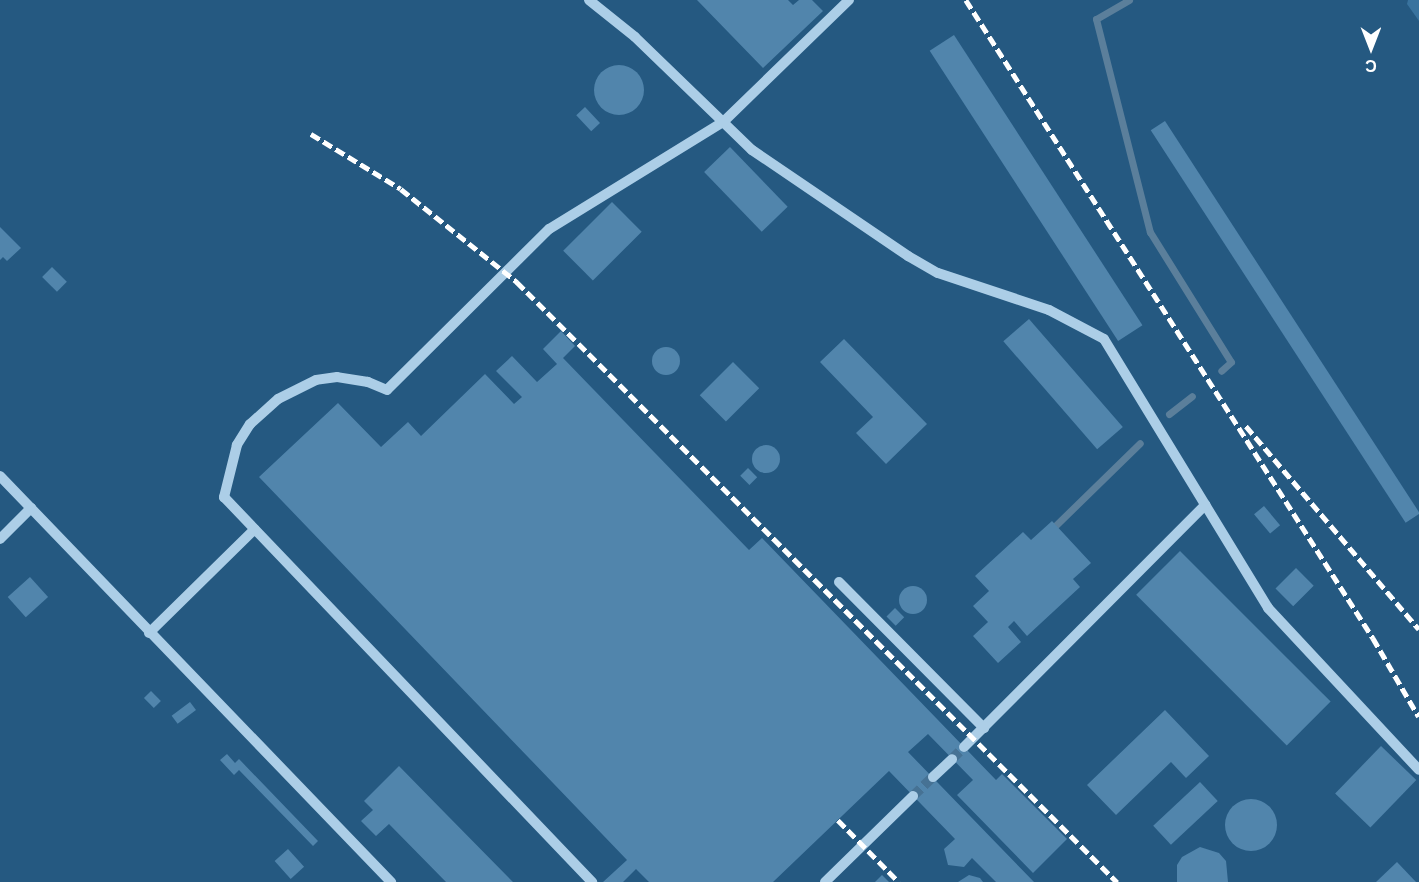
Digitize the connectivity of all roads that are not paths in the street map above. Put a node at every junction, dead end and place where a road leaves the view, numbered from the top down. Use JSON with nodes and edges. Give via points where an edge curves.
{"nodes":[{"id":1,"x":589,"y":0,"type":"edge"},
{"id":2,"x":849,"y":0,"type":"edge"},
{"id":3,"x":723,"y":122,"type":"junction"},
{"id":4,"x":0,"y":476,"type":"edge"},
{"id":5,"x":1205,"y":505,"type":"junction"},
{"id":6,"x":31,"y":508,"type":"junction"},
{"id":7,"x":255,"y":529,"type":"junction"},
{"id":8,"x":0,"y":539,"type":"edge"},
{"id":9,"x":839,"y":582,"type":"dead end"},
{"id":10,"x":149,"y":633,"type":"junction"},
{"id":11,"x":984,"y":728,"type":"junction"},
{"id":12,"x":964,"y":747,"type":"tunnel mouth"},
{"id":13,"x":952,"y":759,"type":"tunnel mouth"},
{"id":14,"x":1419,"y":770,"type":"edge"},
{"id":15,"x":933,"y":777,"type":"tunnel mouth"},
{"id":16,"x":913,"y":796,"type":"tunnel mouth"},
{"id":17,"x":391,"y":882,"type":"edge"},
{"id":18,"x":592,"y":882,"type":"edge"},
{"id":19,"x":825,"y":882,"type":"edge"}],
"edges":[{"from":1,"to":3,"type":"lane","via":[[635,37]]},
{"from":2,"to":3,"type":"lane"},
{"from":3,"to":5,"type":"lane","via":[[752,150],[908,256],[938,273],[1049,310],[1104,339]]},
{"from":3,"to":7,"type":"lane","via":[[549,229],[387,390],[337,377],[316,380],[278,399],[250,424],[237,445],[224,497]]},
{"from":4,"to":6,"type":"lane"},
{"from":5,"to":11,"type":"lane"},
{"from":5,"to":14,"type":"lane","via":[[1268,608]]},
{"from":6,"to":8,"type":"lane"},
{"from":6,"to":10,"type":"lane"},
{"from":7,"to":10,"type":"lane"},
{"from":7,"to":18,"type":"lane"},
{"from":9,"to":11,"type":"lane"},
{"from":10,"to":17,"type":"lane"},
{"from":11,"to":12,"type":"lane"},
{"from":13,"to":15,"type":"lane"},
{"from":16,"to":19,"type":"lane"}]}
